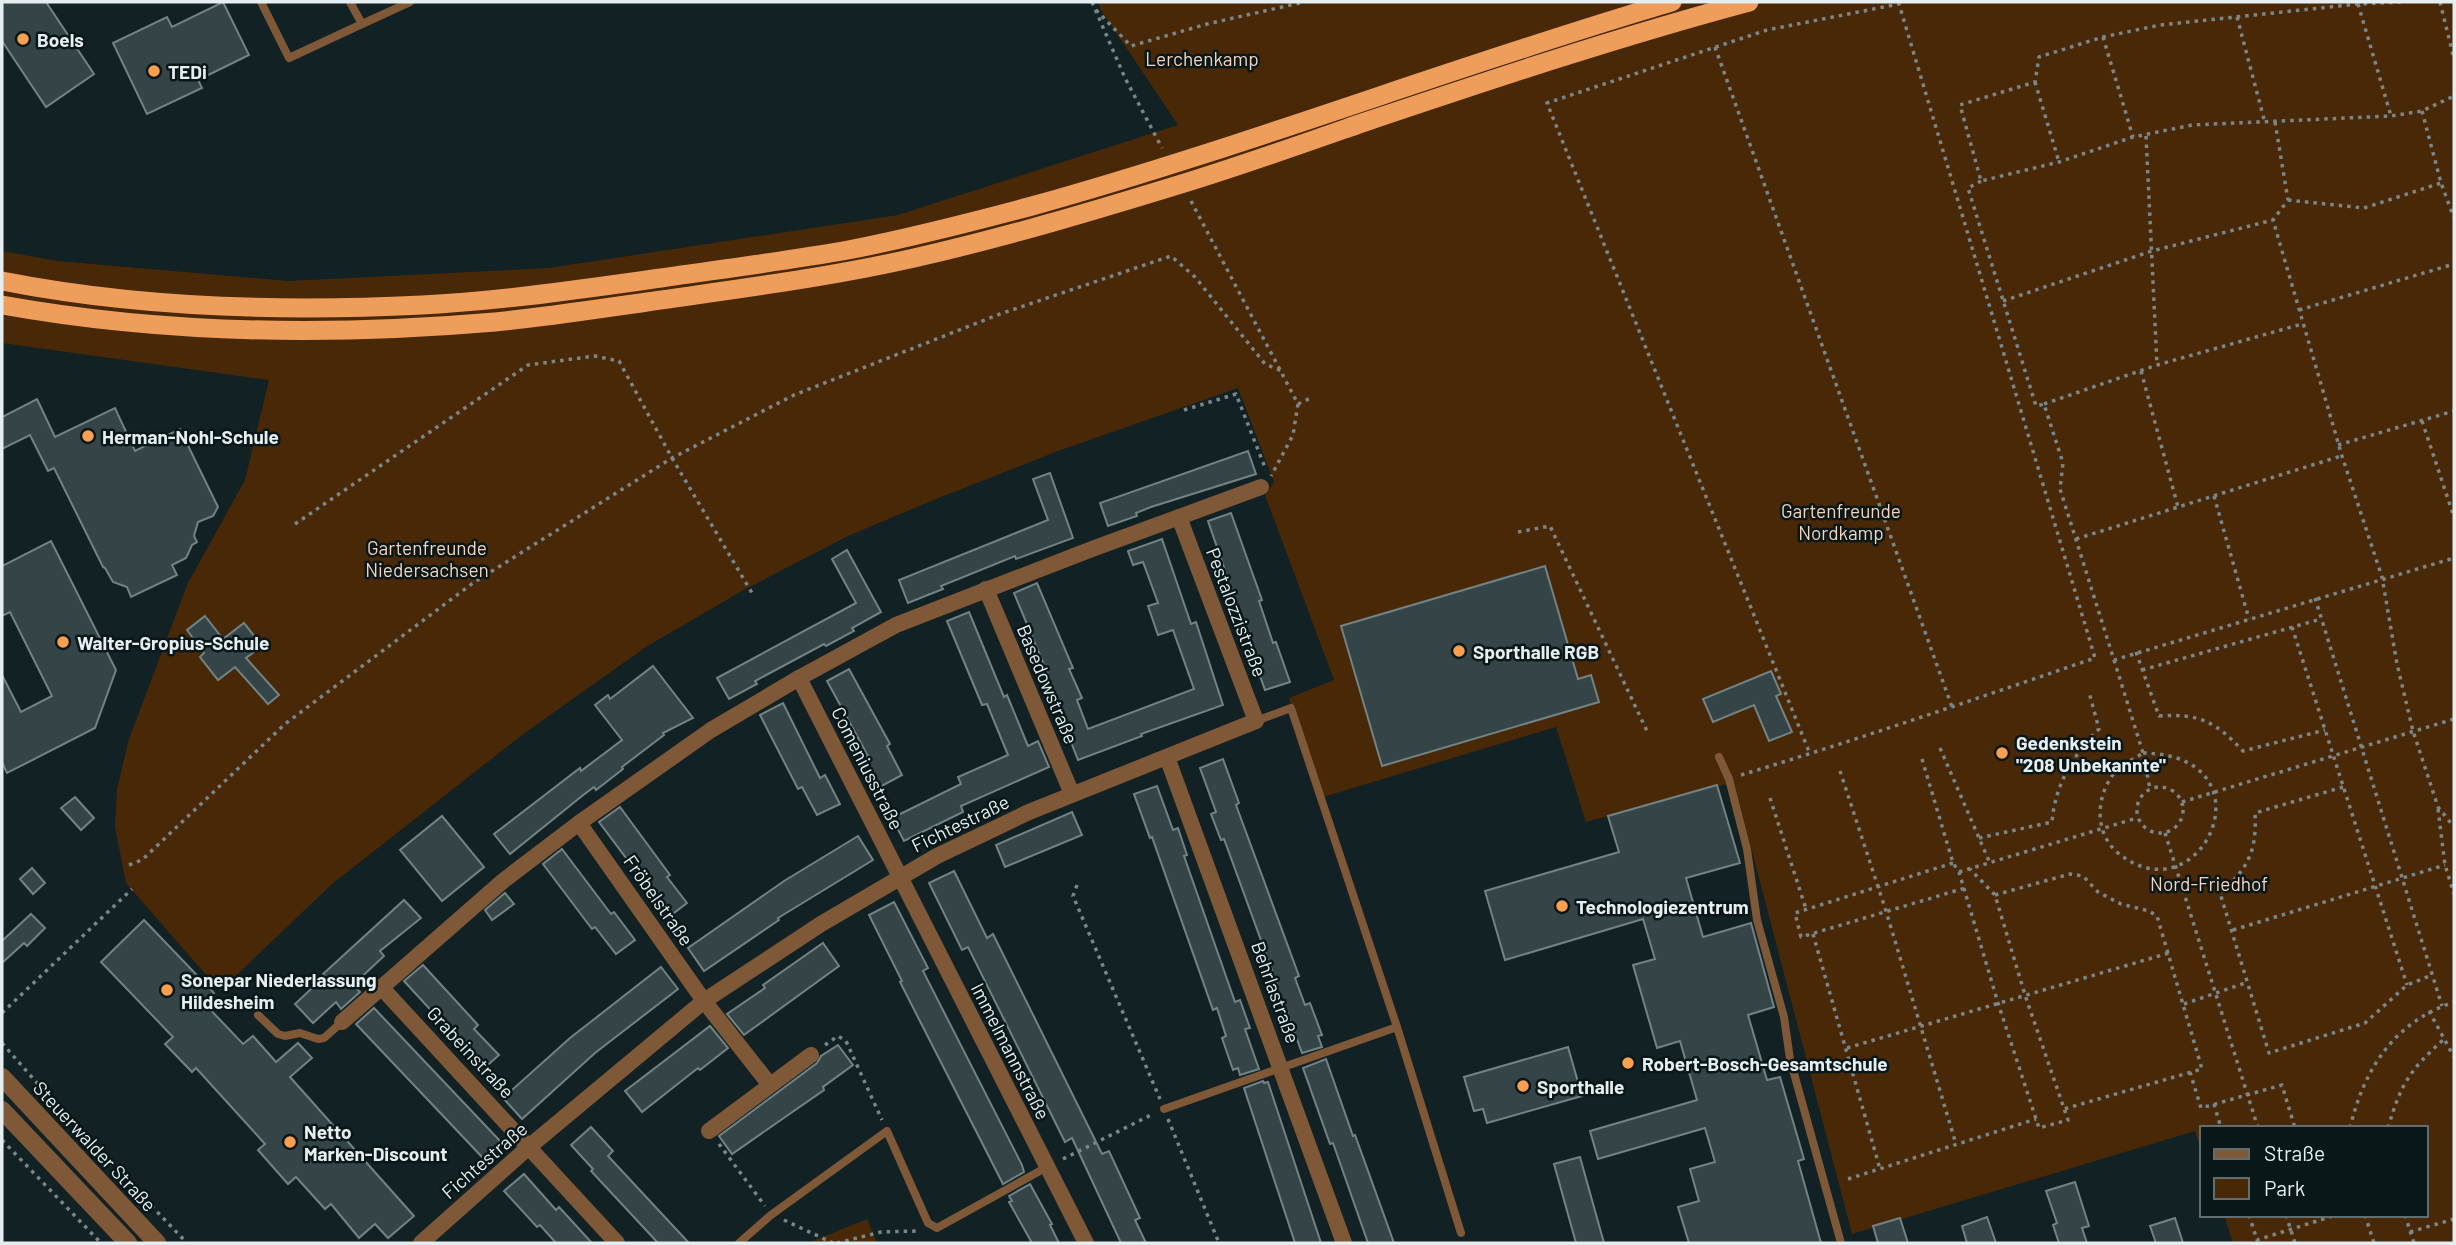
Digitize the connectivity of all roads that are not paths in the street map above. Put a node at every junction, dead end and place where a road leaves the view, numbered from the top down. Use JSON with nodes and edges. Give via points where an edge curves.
{"nodes":[{"id":1,"x":261,"y":2,"type":"edge"},
{"id":2,"x":349,"y":2,"type":"edge"},
{"id":3,"x":410,"y":2,"type":"edge"},
{"id":4,"x":1672,"y":2,"type":"edge"},
{"id":5,"x":1748,"y":2,"type":"edge"},
{"id":6,"x":362,"y":24,"type":"junction"},
{"id":7,"x":2,"y":281,"type":"edge"},
{"id":8,"x":2,"y":305,"type":"edge"},
{"id":9,"x":1262,"y":487,"type":"dead end"},
{"id":10,"x":1179,"y":517,"type":"junction"},
{"id":11,"x":986,"y":589,"type":"junction"},
{"id":12,"x":799,"y":678,"type":"junction"},
{"id":13,"x":1255,"y":721,"type":"junction"},
{"id":14,"x":1167,"y":757,"type":"junction"},
{"id":15,"x":1719,"y":757,"type":"dead end"},
{"id":16,"x":1072,"y":794,"type":"junction"},
{"id":17,"x":579,"y":822,"type":"junction"},
{"id":18,"x":900,"y":877,"type":"junction"},
{"id":19,"x":381,"y":987,"type":"junction"},
{"id":20,"x":704,"y":1001,"type":"junction"},
{"id":21,"x":258,"y":1015,"type":"dead end"},
{"id":22,"x":342,"y":1022,"type":"joint"},
{"id":23,"x":1397,"y":1027,"type":"junction"},
{"id":24,"x":811,"y":1055,"type":"road end"},
{"id":25,"x":1282,"y":1068,"type":"junction"},
{"id":26,"x":2,"y":1077,"type":"edge"},
{"id":27,"x":770,"y":1085,"type":"junction"},
{"id":28,"x":1164,"y":1109,"type":"road end"},
{"id":29,"x":2,"y":1110,"type":"edge"},
{"id":30,"x":709,"y":1131,"type":"road end"},
{"id":31,"x":530,"y":1146,"type":"junction"},
{"id":32,"x":1047,"y":1167,"type":"junction"},
{"id":33,"x":1461,"y":1233,"type":"dead end"},
{"id":34,"x":128,"y":1243,"type":"edge"},
{"id":35,"x":157,"y":1243,"type":"edge"},
{"id":36,"x":421,"y":1243,"type":"edge"},
{"id":37,"x":617,"y":1243,"type":"edge"},
{"id":38,"x":739,"y":1243,"type":"edge"},
{"id":39,"x":1086,"y":1243,"type":"edge"},
{"id":40,"x":1344,"y":1243,"type":"edge"},
{"id":41,"x":1841,"y":1243,"type":"edge"}],
"edges":[{"from":1,"to":6,"type":"lane","via":[[289,58]]},
{"from":2,"to":6,"type":"lane"},
{"from":3,"to":6,"type":"lane"},
{"from":4,"to":7,"type":"highway","via":[[1125,178],[1032,206],[850,250],[571,291],[424,305],[190,304],[89,296]]},
{"from":5,"to":8,"type":"highway","via":[[1452,93],[1196,179],[1011,233],[858,269],[575,312],[427,327],[275,330],[191,326],[87,318]]},
{"from":9,"to":10,"type":"street"},
{"from":10,"to":11,"type":"street"},
{"from":10,"to":13,"type":"street","name":"Pestalozzistraße"},
{"from":11,"to":12,"type":"street","via":[[897,625]]},
{"from":11,"to":16,"type":"street","name":"Basedowstraße"},
{"from":12,"to":17,"type":"street","via":[[711,730]]},
{"from":12,"to":18,"type":"street","name":"Comeniusstraße"},
{"from":13,"to":14,"type":"street","name":"Fichtestraße"},
{"from":13,"to":23,"type":"lane","via":[[1291,708]]},
{"from":14,"to":16,"type":"street","name":"Fichtestraße"},
{"from":14,"to":25,"type":"street","name":"Behrlastraße"},
{"from":15,"to":41,"type":"lane","via":[[1747,849],[1757,920],[1784,1017],[1790,1059]]},
{"from":16,"to":18,"type":"street","name":"Fichtestraße"},
{"from":17,"to":19,"type":"street","via":[[502,881]]},
{"from":17,"to":20,"type":"street","name":"Fröbelstraße"},
{"from":18,"to":20,"type":"street","name":"Fichtestraße"},
{"from":18,"to":32,"type":"street","name":"Immelmannstraße"},
{"from":19,"to":22,"type":"street"},
{"from":19,"to":31,"type":"street","name":"Grabeinstraße"},
{"from":20,"to":27,"type":"street"},
{"from":20,"to":31,"type":"street","name":"Fichtestraße"},
{"from":21,"to":22,"type":"lane","via":[[278,1034],[300,1033],[318,1039]]},
{"from":23,"to":25,"type":"lane"},
{"from":23,"to":33,"type":"lane"},
{"from":24,"to":27,"type":"street"},
{"from":25,"to":28,"type":"lane"},
{"from":25,"to":40,"type":"street","name":"Behrlastraße"},
{"from":26,"to":35,"type":"street","name":"Steuerwalder Straße"},
{"from":27,"to":30,"type":"street"},
{"from":29,"to":34,"type":"street"},
{"from":31,"to":36,"type":"street","name":"Fichtestraße"},
{"from":31,"to":37,"type":"street","name":"Grabeinstraße"},
{"from":32,"to":38,"type":"lane","via":[[937,1228],[928,1223],[887,1131]]},
{"from":32,"to":39,"type":"street","name":"Immelmannstraße"}]}
